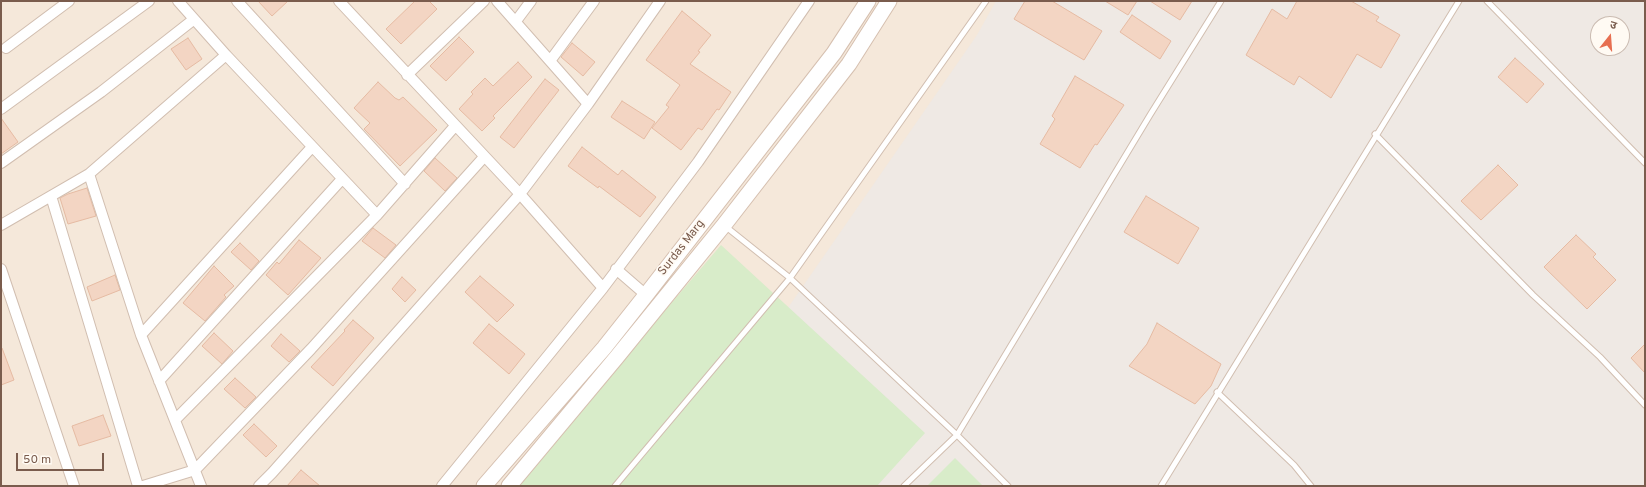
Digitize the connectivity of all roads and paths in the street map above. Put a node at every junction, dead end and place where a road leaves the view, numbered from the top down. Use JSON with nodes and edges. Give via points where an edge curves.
{"nodes":[{"id":1,"x":69,"y":1,"type":"edge"},
{"id":2,"x":149,"y":1,"type":"edge"},
{"id":3,"x":178,"y":1,"type":"edge"},
{"id":4,"x":237,"y":1,"type":"edge"},
{"id":5,"x":338,"y":1,"type":"edge"},
{"id":6,"x":484,"y":1,"type":"edge"},
{"id":7,"x":497,"y":1,"type":"edge"},
{"id":8,"x":531,"y":1,"type":"edge"},
{"id":9,"x":594,"y":1,"type":"edge"},
{"id":10,"x":660,"y":1,"type":"edge"},
{"id":11,"x":809,"y":1,"type":"edge"},
{"id":12,"x":868,"y":1,"type":"edge"},
{"id":13,"x":890,"y":1,"type":"edge"},
{"id":14,"x":986,"y":1,"type":"edge"},
{"id":15,"x":1221,"y":1,"type":"edge"},
{"id":16,"x":1459,"y":1,"type":"edge"},
{"id":17,"x":1487,"y":1,"type":"edge"},
{"id":18,"x":193,"y":20,"type":"junction"},
{"id":19,"x":516,"y":21,"type":"junction"},
{"id":20,"x":6,"y":48,"type":"dead end"},
{"id":21,"x":226,"y":55,"type":"junction"},
{"id":22,"x":550,"y":61,"type":"junction"},
{"id":23,"x":408,"y":75,"type":"junction"},
{"id":24,"x":588,"y":104,"type":"junction"},
{"id":25,"x":1,"y":109,"type":"edge"},
{"id":26,"x":455,"y":126,"type":"junction"},
{"id":27,"x":1375,"y":134,"type":"junction"},
{"id":28,"x":312,"y":147,"type":"junction"},
{"id":29,"x":484,"y":157,"type":"junction"},
{"id":30,"x":1,"y":163,"type":"edge"},
{"id":31,"x":1645,"y":163,"type":"edge"},
{"id":32,"x":89,"y":174,"type":"junction"},
{"id":33,"x":342,"y":179,"type":"junction"},
{"id":34,"x":405,"y":184,"type":"junction"},
{"id":35,"x":520,"y":194,"type":"junction"},
{"id":36,"x":51,"y":196,"type":"junction"},
{"id":37,"x":710,"y":213,"type":"junction"},
{"id":38,"x":377,"y":216,"type":"junction"},
{"id":39,"x":1,"y":225,"type":"edge"},
{"id":40,"x":724,"y":225,"type":"junction"},
{"id":41,"x":1,"y":269,"type":"edge"},
{"id":42,"x":616,"y":269,"type":"junction"},
{"id":43,"x":790,"y":278,"type":"junction"},
{"id":44,"x":603,"y":288,"type":"junction"},
{"id":45,"x":646,"y":295,"type":"junction"},
{"id":46,"x":141,"y":335,"type":"junction"},
{"id":47,"x":159,"y":381,"type":"junction"},
{"id":48,"x":1217,"y":392,"type":"junction"},
{"id":49,"x":1645,"y":405,"type":"edge"},
{"id":50,"x":175,"y":420,"type":"junction"},
{"id":51,"x":957,"y":435,"type":"junction"},
{"id":52,"x":195,"y":470,"type":"junction"},
{"id":53,"x":74,"y":486,"type":"edge"},
{"id":54,"x":138,"y":486,"type":"edge"},
{"id":55,"x":144,"y":486,"type":"edge"},
{"id":56,"x":201,"y":486,"type":"edge"},
{"id":57,"x":258,"y":486,"type":"edge"},
{"id":58,"x":442,"y":486,"type":"edge"},
{"id":59,"x":484,"y":486,"type":"edge"},
{"id":60,"x":509,"y":486,"type":"edge"},
{"id":61,"x":615,"y":486,"type":"edge"},
{"id":62,"x":904,"y":486,"type":"edge"},
{"id":63,"x":1008,"y":486,"type":"edge"},
{"id":64,"x":1161,"y":486,"type":"edge"},
{"id":65,"x":1311,"y":486,"type":"edge"}],
"edges":[{"from":1,"to":20,"type":"street"},
{"from":2,"to":25,"type":"street"},
{"from":3,"to":18,"type":"street"},
{"from":4,"to":34,"type":"street"},
{"from":5,"to":23,"type":"street"},
{"from":6,"to":23,"type":"street"},
{"from":7,"to":19,"type":"street"},
{"from":8,"to":19,"type":"street"},
{"from":9,"to":22,"type":"street"},
{"from":10,"to":24,"type":"street"},
{"from":11,"to":42,"type":"street","via":[[698,162]]},
{"from":12,"to":37,"type":"main road","name":"Surdas Marg","via":[[834,53]]},
{"from":13,"to":40,"type":"main road","name":"Surdas Marg","via":[[849,64]]},
{"from":14,"to":43,"type":"lane"},
{"from":15,"to":51,"type":"lane"},
{"from":16,"to":27,"type":"lane"},
{"from":17,"to":31,"type":"lane"},
{"from":18,"to":21,"type":"street"},
{"from":18,"to":30,"type":"street","via":[[101,92]]},
{"from":19,"to":22,"type":"street"},
{"from":21,"to":28,"type":"street"},
{"from":21,"to":32,"type":"street"},
{"from":22,"to":24,"type":"street"},
{"from":23,"to":26,"type":"street"},
{"from":24,"to":35,"type":"street"},
{"from":26,"to":29,"type":"street"},
{"from":26,"to":34,"type":"street"},
{"from":27,"to":48,"type":"lane"},
{"from":27,"to":49,"type":"lane"},
{"from":28,"to":33,"type":"street"},
{"from":28,"to":46,"type":"street"},
{"from":29,"to":35,"type":"street"},
{"from":29,"to":52,"type":"street","via":[[311,349]]},
{"from":32,"to":36,"type":"street"},
{"from":32,"to":46,"type":"street"},
{"from":33,"to":38,"type":"street"},
{"from":33,"to":47,"type":"street"},
{"from":34,"to":38,"type":"street"},
{"from":35,"to":44,"type":"street"},
{"from":35,"to":57,"type":"street"},
{"from":36,"to":39,"type":"street"},
{"from":36,"to":54,"type":"street"},
{"from":37,"to":40,"type":"main road"},
{"from":37,"to":45,"type":"main road","name":"Surdas Marg"},
{"from":38,"to":50,"type":"street"},
{"from":40,"to":43,"type":"lane"},
{"from":40,"to":60,"type":"main road","name":"Surdas Marg"},
{"from":41,"to":53,"type":"street"},
{"from":42,"to":44,"type":"street"},
{"from":42,"to":45,"type":"street"},
{"from":43,"to":51,"type":"lane"},
{"from":43,"to":61,"type":"lane"},
{"from":44,"to":58,"type":"street"},
{"from":45,"to":59,"type":"main road","name":"Surdas Marg","via":[[604,348]]},
{"from":46,"to":47,"type":"street"},
{"from":47,"to":50,"type":"street"},
{"from":48,"to":64,"type":"lane"},
{"from":48,"to":65,"type":"lane","via":[[1294,464]]},
{"from":50,"to":52,"type":"street"},
{"from":51,"to":62,"type":"lane"},
{"from":51,"to":63,"type":"lane"},
{"from":52,"to":55,"type":"street"},
{"from":52,"to":56,"type":"street"}]}
